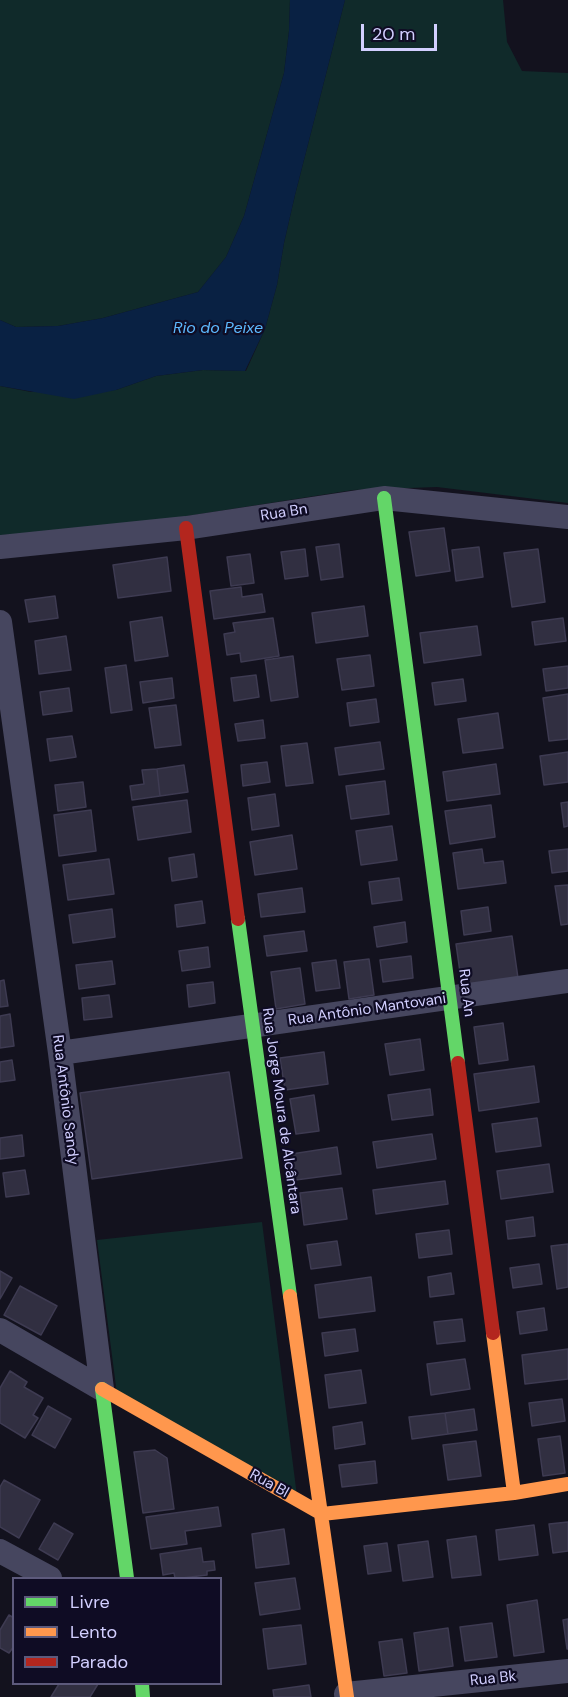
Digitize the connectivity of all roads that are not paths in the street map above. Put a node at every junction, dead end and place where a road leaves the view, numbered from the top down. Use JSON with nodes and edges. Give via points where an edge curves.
{"nodes":[{"id":1,"x":384,"y":498,"type":"junction"},
{"id":2,"x":568,"y":517,"type":"edge"},
{"id":3,"x":186,"y":528,"type":"junction"},
{"id":4,"x":0,"y":547,"type":"edge"},
{"id":5,"x":0,"y":622,"type":"edge"},
{"id":6,"x":568,"y":981,"type":"edge"},
{"id":7,"x":450,"y":997,"type":"junction"},
{"id":8,"x":252,"y":1027,"type":"junction"},
{"id":9,"x":60,"y":1053,"type":"junction"},
{"id":10,"x":0,"y":1330,"type":"edge"},
{"id":11,"x":102,"y":1389,"type":"junction"},
{"id":12,"x":568,"y":1484,"type":"edge"},
{"id":13,"x":514,"y":1492,"type":"junction"},
{"id":14,"x":322,"y":1514,"type":"junction"},
{"id":15,"x":0,"y":1551,"type":"edge"},
{"id":16,"x":48,"y":1577,"type":"edge"},
{"id":17,"x":127,"y":1577,"type":"edge"},
{"id":18,"x":568,"y":1671,"type":"edge"},
{"id":19,"x":346,"y":1696,"type":"edge"}],
"edges":[{"from":1,"to":2,"type":"street","name":"Rua Bn"},
{"from":1,"to":3,"type":"street","name":"Rua Bn"},
{"from":1,"to":7,"type":"street","name":"Rua An"},
{"from":3,"to":4,"type":"street","name":"Rua Bn"},
{"from":3,"to":8,"type":"street","name":"Rua Jorge Moura de Alcântara"},
{"from":5,"to":9,"type":"street","name":"Rua Antônio Sandy"},
{"from":6,"to":7,"type":"street","name":"Rua Antônio Mantovani"},
{"from":7,"to":8,"type":"street","name":"Rua Antônio Mantovani"},
{"from":7,"to":13,"type":"street","name":"Rua An"},
{"from":8,"to":9,"type":"street","name":"Rua Antônio Mantovani"},
{"from":8,"to":14,"type":"street","name":"Rua Jorge Moura de Alcântara"},
{"from":9,"to":11,"type":"street","name":"Rua Antônio Sandy"},
{"from":10,"to":11,"type":"street","name":"Rua Bl"},
{"from":11,"to":14,"type":"street","name":"Rua Bl"},
{"from":11,"to":17,"type":"street","name":"Rua Antônio Sandy"},
{"from":12,"to":13,"type":"street"},
{"from":13,"to":14,"type":"street"},
{"from":14,"to":19,"type":"street","name":"Rua Jorge Moura de Alcântara"},
{"from":15,"to":16,"type":"street"},
{"from":18,"to":19,"type":"street","name":"Rua Bk"}]}
